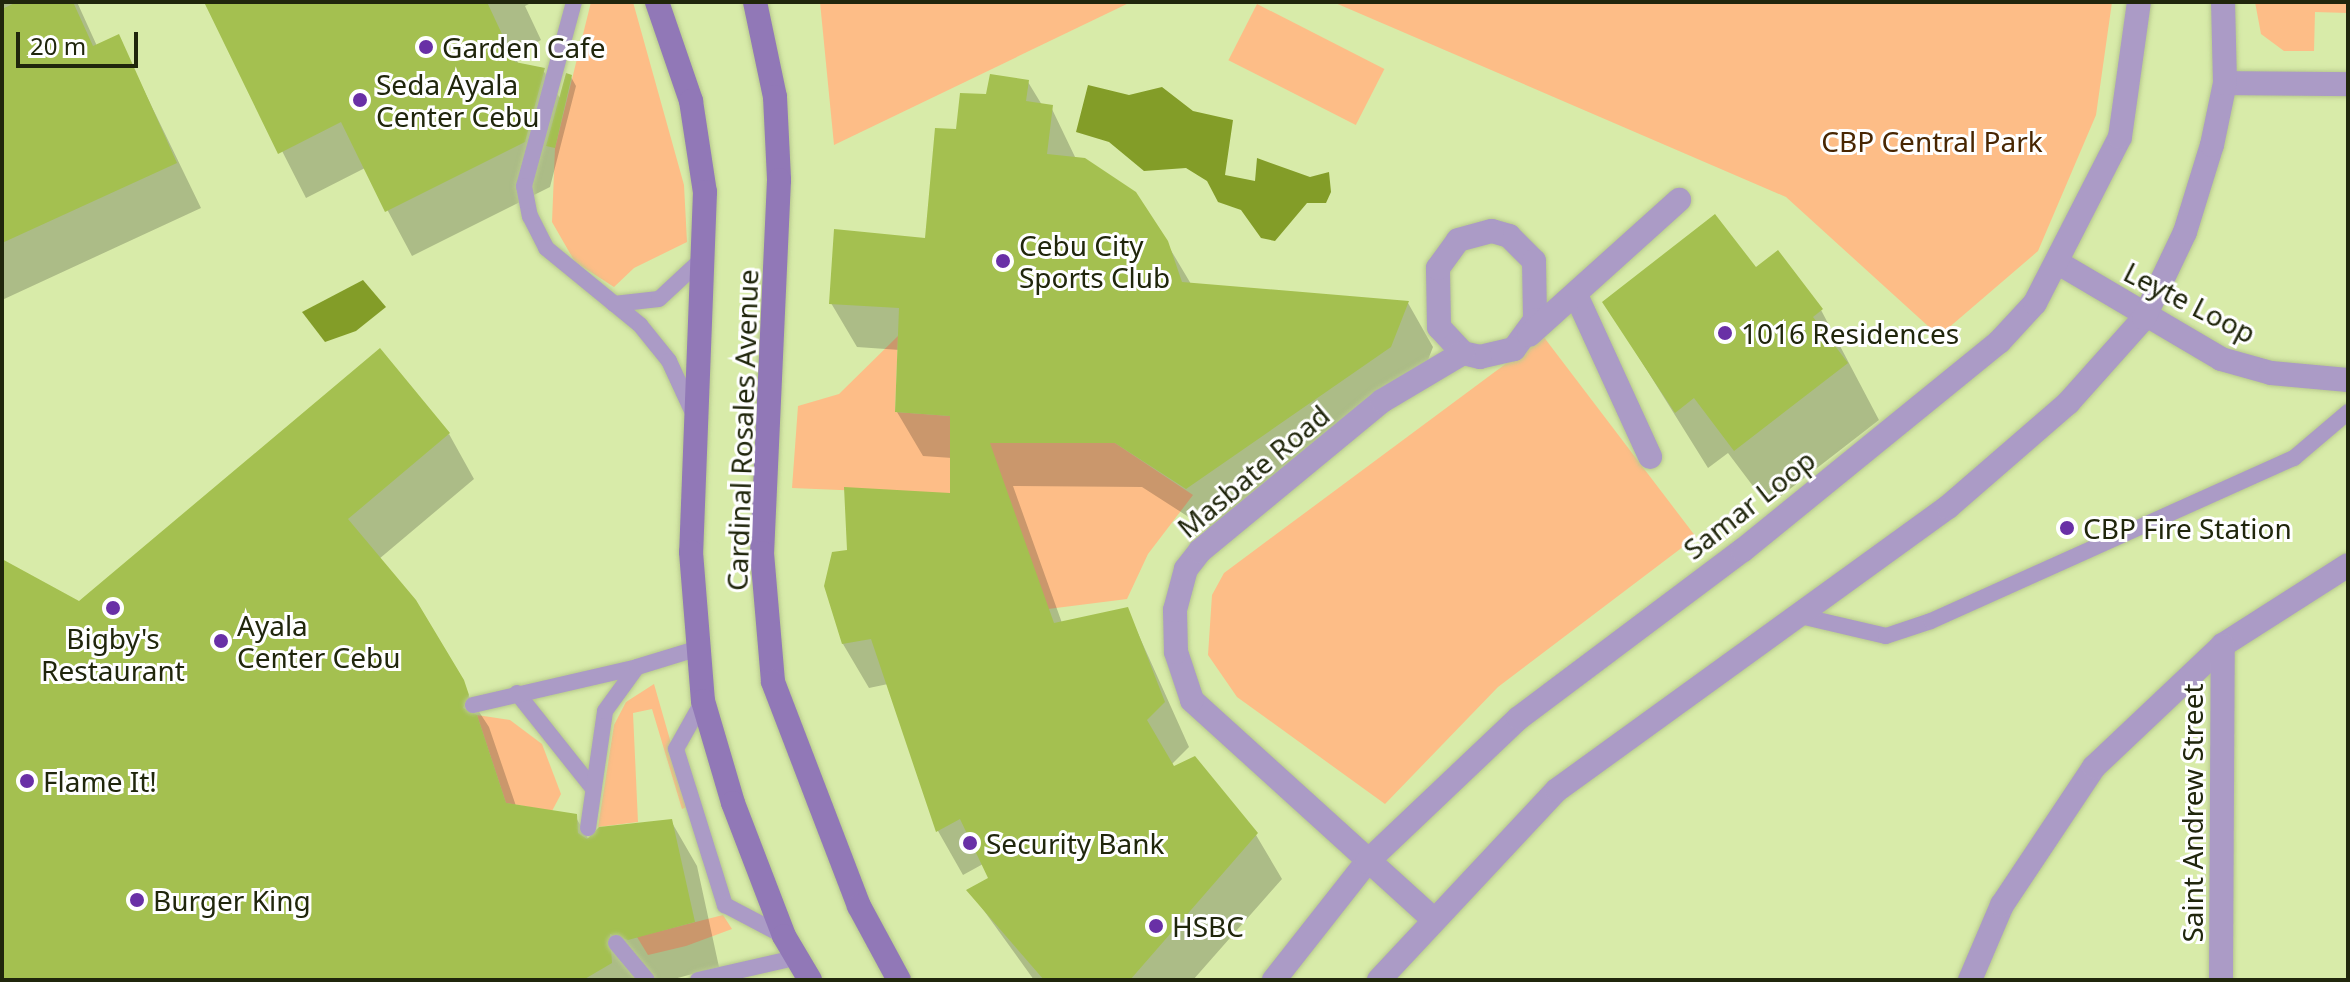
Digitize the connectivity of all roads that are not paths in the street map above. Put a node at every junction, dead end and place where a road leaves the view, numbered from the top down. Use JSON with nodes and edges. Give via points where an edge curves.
{"nodes":[{"id":1,"x":574,"y":2,"type":"edge"},
{"id":2,"x":657,"y":2,"type":"edge"},
{"id":3,"x":755,"y":2,"type":"edge"},
{"id":4,"x":2139,"y":2,"type":"edge"},
{"id":5,"x":2223,"y":2,"type":"edge"},
{"id":6,"x":2225,"y":83,"type":"junction"},
{"id":7,"x":2348,"y":84,"type":"edge"},
{"id":8,"x":1679,"y":200,"type":"dead end"},
{"id":9,"x":705,"y":255,"type":"junction"},
{"id":10,"x":2060,"y":264,"type":"junction"},
{"id":11,"x":1576,"y":295,"type":"junction"},
{"id":12,"x":614,"y":304,"type":"junction"},
{"id":13,"x":2144,"y":318,"type":"junction"},
{"id":14,"x":1527,"y":336,"type":"junction"},
{"id":15,"x":1463,"y":353,"type":"junction"},
{"id":16,"x":2348,"y":380,"type":"edge"},
{"id":17,"x":2348,"y":412,"type":"edge"},
{"id":18,"x":694,"y":417,"type":"junction"},
{"id":19,"x":1650,"y":457,"type":"dead end"},
{"id":20,"x":2348,"y":565,"type":"edge"},
{"id":21,"x":1796,"y":615,"type":"junction"},
{"id":22,"x":2223,"y":645,"type":"junction"},
{"id":23,"x":696,"y":649,"type":"junction"},
{"id":24,"x":637,"y":667,"type":"junction"},
{"id":25,"x":517,"y":693,"type":"junction"},
{"id":26,"x":703,"y":701,"type":"junction"},
{"id":27,"x":473,"y":705,"type":"dead end"},
{"id":28,"x":591,"y":786,"type":"junction"},
{"id":29,"x":588,"y":828,"type":"dead end"},
{"id":30,"x":1367,"y":862,"type":"junction"},
{"id":31,"x":1432,"y":918,"type":"junction"},
{"id":32,"x":784,"y":936,"type":"junction"},
{"id":33,"x":616,"y":943,"type":"dead end"},
{"id":34,"x":795,"y":958,"type":"junction"},
{"id":35,"x":647,"y":980,"type":"edge"},
{"id":36,"x":698,"y":980,"type":"edge"},
{"id":37,"x":810,"y":980,"type":"edge"},
{"id":38,"x":899,"y":980,"type":"edge"},
{"id":39,"x":1274,"y":980,"type":"edge"},
{"id":40,"x":1379,"y":980,"type":"edge"},
{"id":41,"x":1970,"y":980,"type":"edge"},
{"id":42,"x":2221,"y":980,"type":"edge"}],
"edges":[{"from":1,"to":12,"type":"lane","via":[[524,186],[546,248]]},
{"from":2,"to":9,"type":"main road","name":"Cardinal Rosales Avenue","via":[[691,101],[705,192]]},
{"from":3,"to":38,"type":"main road","name":"Cardinal Rosales Avenue","via":[[775,97],[779,180],[762,553],[773,682],[859,906]]},
{"from":4,"to":10,"type":"street","name":"Samar Loop","via":[[2120,137]]},
{"from":5,"to":6,"type":"street"},
{"from":6,"to":7,"type":"street"},
{"from":6,"to":13,"type":"street","via":[[2185,232]]},
{"from":8,"to":11,"type":"street"},
{"from":9,"to":12,"type":"lane","via":[[659,299]]},
{"from":9,"to":18,"type":"main road","name":"Cardinal Rosales Avenue"},
{"from":10,"to":13,"type":"street","name":"Leyte Loop"},
{"from":10,"to":30,"type":"street","name":"Samar Loop","via":[[1999,342],[1743,550],[1519,718]]},
{"from":11,"to":14,"type":"street"},
{"from":11,"to":19,"type":"street"},
{"from":12,"to":18,"type":"lane","via":[[669,361]]},
{"from":13,"to":16,"type":"street","name":"Leyte Loop","via":[[2221,359],[2271,373]]},
{"from":13,"to":21,"type":"street","via":[[2068,403],[1948,507]]},
{"from":14,"to":15,"type":"street","via":[[1497,356]]},
{"from":14,"to":15,"type":"street","via":[[1535,320],[1534,261],[1509,236],[1474,232],[1458,240],[1438,268],[1439,327]]},
{"from":15,"to":30,"type":"street","name":"Masbate Road","via":[[1382,401],[1200,551],[1186,569],[1175,610],[1176,652],[1192,700]]},
{"from":17,"to":21,"type":"lane","via":[[2294,458],[1931,621],[1886,636]]},
{"from":18,"to":23,"type":"main road","name":"Cardinal Rosales Avenue"},
{"from":20,"to":22,"type":"street"},
{"from":21,"to":31,"type":"street","via":[[1557,790]]},
{"from":22,"to":41,"type":"street","via":[[2094,767],[2002,905]]},
{"from":22,"to":42,"type":"street","name":"Saint Andrew Street"},
{"from":23,"to":24,"type":"lane"},
{"from":23,"to":26,"type":"main road","name":"Cardinal Rosales Avenue"},
{"from":24,"to":25,"type":"lane"},
{"from":24,"to":28,"type":"lane","via":[[605,711]]},
{"from":25,"to":27,"type":"lane"},
{"from":25,"to":28,"type":"lane"},
{"from":26,"to":32,"type":"main road","name":"Cardinal Rosales Avenue"},
{"from":26,"to":32,"type":"lane","via":[[676,749],[725,905]]},
{"from":28,"to":29,"type":"lane"},
{"from":30,"to":31,"type":"street","name":"Masbate Road"},
{"from":30,"to":39,"type":"street","name":"Samar Loop"},
{"from":31,"to":40,"type":"street"},
{"from":32,"to":34,"type":"main road","name":"Cardinal Rosales Avenue"},
{"from":33,"to":35,"type":"lane"},
{"from":34,"to":36,"type":"lane"},
{"from":34,"to":37,"type":"main road","name":"Cardinal Rosales Avenue"}]}
